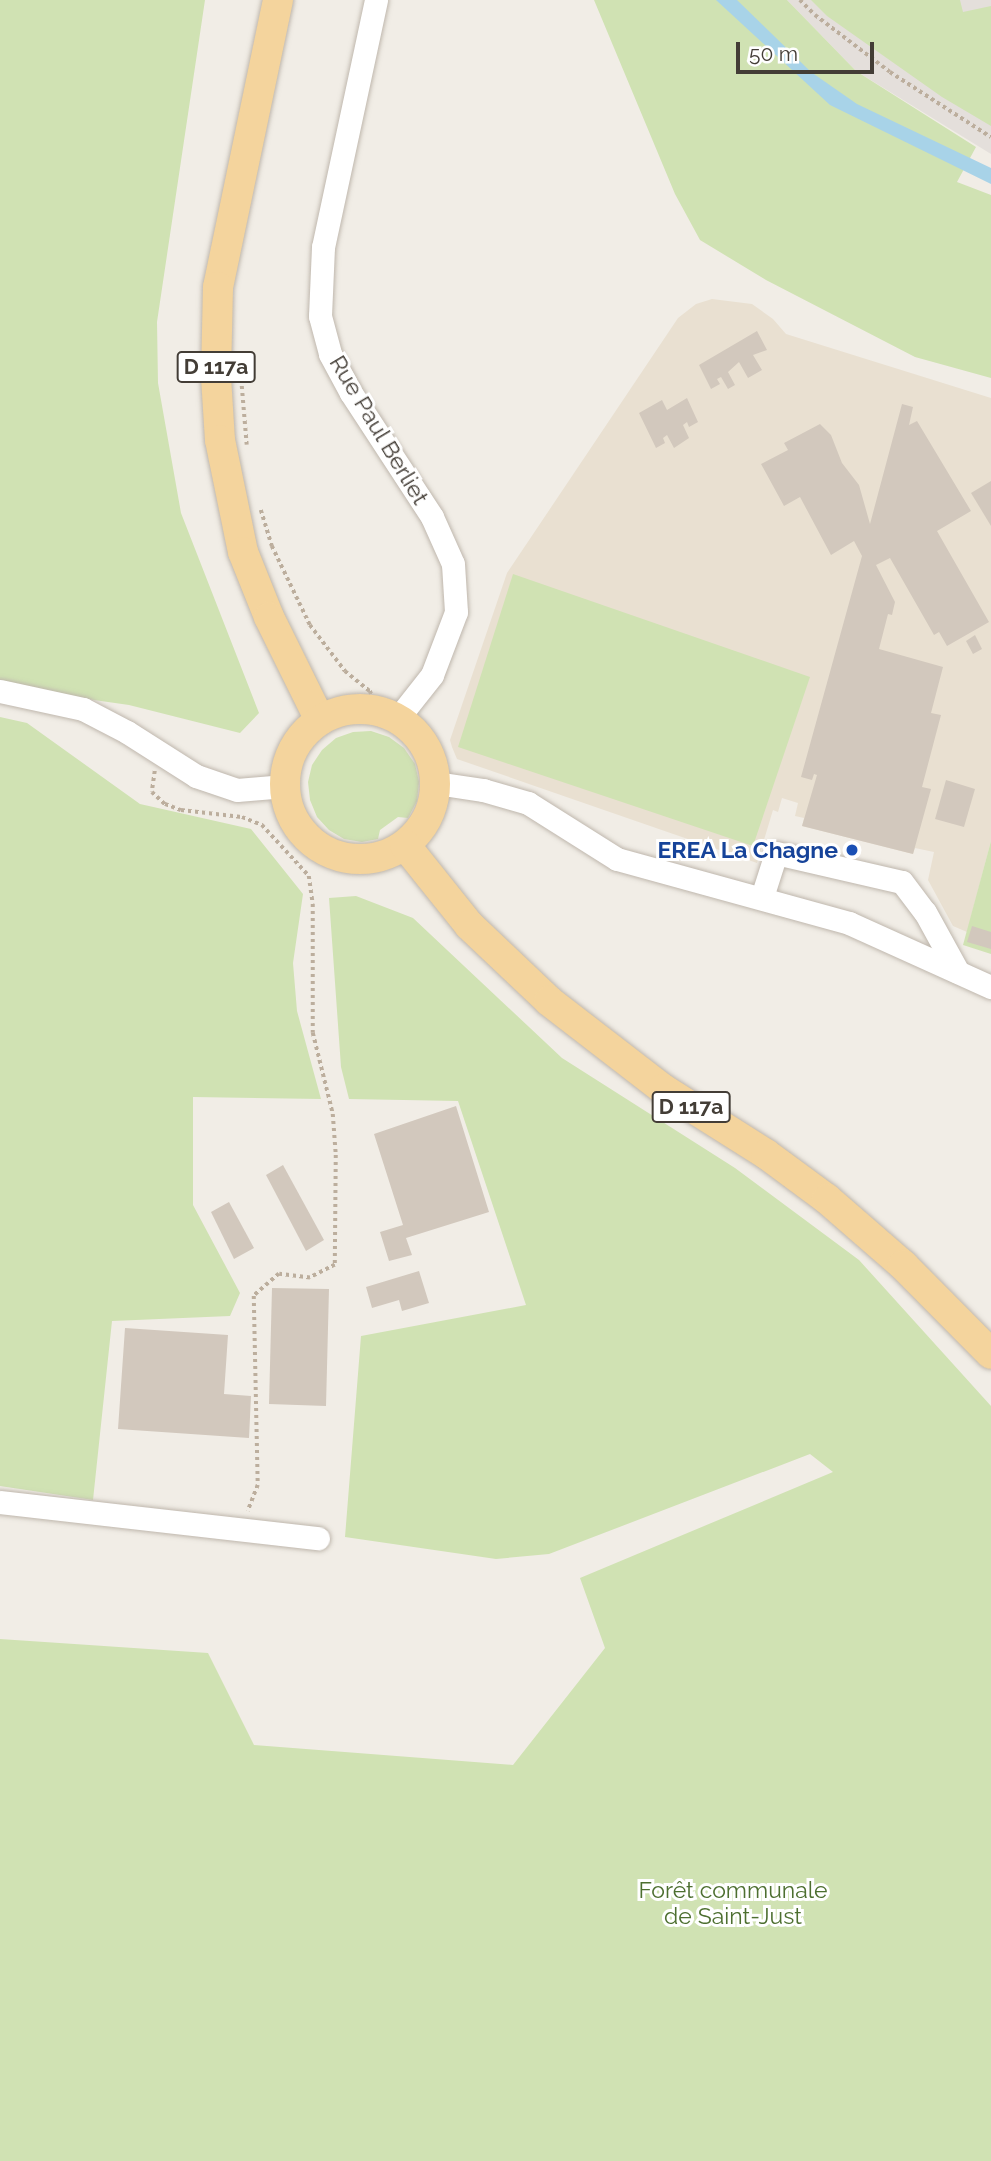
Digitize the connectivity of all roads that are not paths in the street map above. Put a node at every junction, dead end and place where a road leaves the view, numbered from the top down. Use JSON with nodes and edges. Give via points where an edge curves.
{"nodes":[{"id":1,"x":278,"y":0,"type":"edge"},
{"id":2,"x":376,"y":0,"type":"edge"},
{"id":3,"x":0,"y":691,"type":"edge"},
{"id":4,"x":388,"y":714,"type":"junction"},
{"id":5,"x":320,"y":720,"type":"junction"},
{"id":6,"x":436,"y":783,"type":"junction"},
{"id":7,"x":285,"y":786,"type":"junction"},
{"id":8,"x":405,"y":845,"type":"junction"},
{"id":9,"x":762,"y":897,"type":"junction"},
{"id":10,"x":958,"y":972,"type":"junction"},
{"id":11,"x":991,"y":986,"type":"edge"},
{"id":12,"x":991,"y":1354,"type":"edge"},
{"id":13,"x":0,"y":1502,"type":"edge"},
{"id":14,"x":318,"y":1538,"type":"dead end"}],
"edges":[{"from":1,"to":5,"type":"main road","number":"D 117a","via":[[218,287],[216,377],[220,440],[243,552]]},
{"from":2,"to":4,"type":"street","name":"Rue Paul Berliet","via":[[323,247],[320,316],[330,354],[351,393],[432,517],[453,564],[456,612],[432,675]]},
{"from":3,"to":7,"type":"street","via":[[83,709],[196,776],[237,790]]},
{"from":4,"to":5,"type":"main road","via":[[357,708]]},
{"from":4,"to":6,"type":"main road","via":[[418,734],[432,757]]},
{"from":5,"to":7,"type":"main road","via":[[294,749]]},
{"from":6,"to":8,"type":"main road","via":[[428,818]]},
{"from":6,"to":9,"type":"street","via":[[528,803],[617,859]]},
{"from":7,"to":8,"type":"main road","via":[[294,821],[319,848],[354,860],[389,854]]},
{"from":8,"to":12,"type":"main road","number":"D 117a","via":[[469,925],[550,1001],[663,1089],[827,1199],[903,1265]]},
{"from":9,"to":10,"type":"street","via":[[849,923]]},
{"from":9,"to":10,"type":"street","via":[[776,853],[902,882],[925,912]]},
{"from":10,"to":11,"type":"street"},
{"from":13,"to":14,"type":"street"}]}
